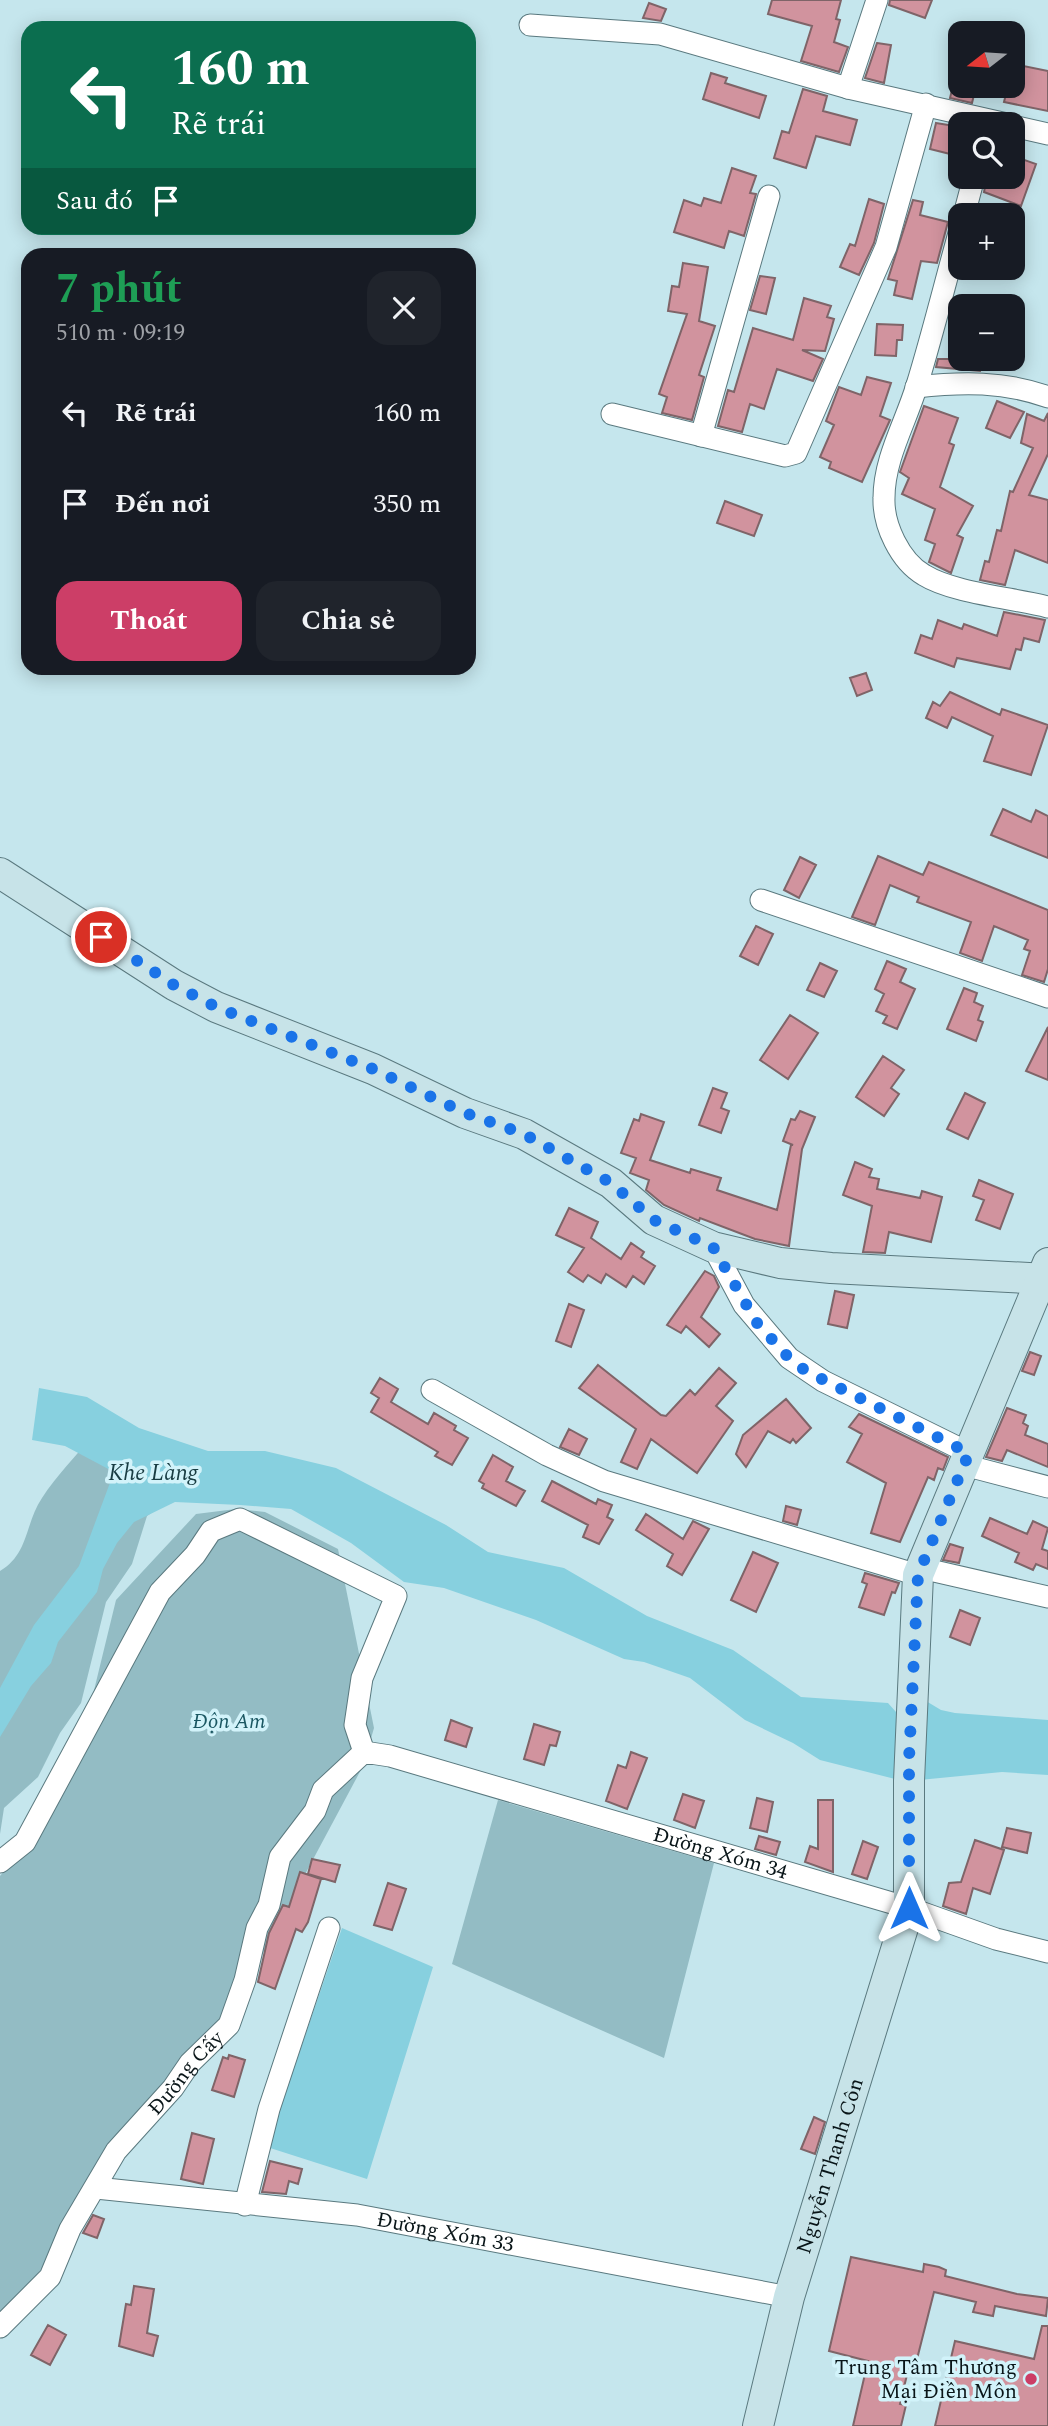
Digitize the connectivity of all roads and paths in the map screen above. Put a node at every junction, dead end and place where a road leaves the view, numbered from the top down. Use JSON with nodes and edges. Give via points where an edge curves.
{"nodes":[{"id":1,"x":877,"y":0,"type":"edge"},
{"id":2,"x":530,"y":25,"type":"dead end"},
{"id":3,"x":848,"y":88,"type":"junction"},
{"id":4,"x":926,"y":104,"type":"junction"},
{"id":5,"x":955,"y":112,"type":"edge"},
{"id":6,"x":1025,"y":129,"type":"edge"},
{"id":7,"x":1048,"y":134,"type":"edge"},
{"id":8,"x":769,"y":195,"type":"dead end"},
{"id":9,"x":948,"y":273,"type":"edge"},
{"id":10,"x":916,"y":387,"type":"junction"},
{"id":11,"x":1048,"y":397,"type":"edge"},
{"id":12,"x":612,"y":414,"type":"dead end"},
{"id":13,"x":701,"y":436,"type":"junction"},
{"id":14,"x":1048,"y":607,"type":"edge"},
{"id":15,"x":0,"y":873,"type":"edge"},
{"id":16,"x":761,"y":901,"type":"dead end"},
{"id":17,"x":1048,"y":996,"type":"edge"},
{"id":18,"x":713,"y":1247,"type":"junction"},
{"id":19,"x":1046,"y":1273,"type":"edge"},
{"id":20,"x":432,"y":1390,"type":"dead end"},
{"id":21,"x":967,"y":1459,"type":"junction"},
{"id":22,"x":1048,"y":1487,"type":"edge"},
{"id":23,"x":920,"y":1572,"type":"junction"},
{"id":24,"x":1048,"y":1597,"type":"edge"},
{"id":25,"x":364,"y":1752,"type":"junction"},
{"id":26,"x":0,"y":1862,"type":"edge"},
{"id":27,"x":909,"y":1908,"type":"junction"},
{"id":28,"x":329,"y":1928,"type":"dead end"},
{"id":29,"x":1048,"y":1952,"type":"edge"},
{"id":30,"x":96,"y":2188,"type":"junction"},
{"id":31,"x":245,"y":2205,"type":"junction"},
{"id":32,"x":789,"y":2297,"type":"junction"},
{"id":33,"x":0,"y":2327,"type":"edge"},
{"id":34,"x":758,"y":2426,"type":"edge"}],
"edges":[{"from":1,"to":3,"type":"street"},
{"from":2,"to":3,"type":"street","via":[[660,34]]},
{"from":3,"to":4,"type":"street"},
{"from":4,"to":5,"type":"street"},
{"from":4,"to":13,"type":"street","via":[[886,247],[801,448],[785,456]]},
{"from":6,"to":7,"type":"street"},
{"from":8,"to":13,"type":"street"},
{"from":9,"to":10,"type":"street"},
{"from":10,"to":11,"type":"street","via":[[974,382]]},
{"from":10,"to":14,"type":"street","via":[[886,478],[884,499],[894,539],[924,575]]},
{"from":12,"to":13,"type":"street"},
{"from":15,"to":18,"type":"street","via":[[174,985],[216,1007],[524,1134],[611,1183],[654,1220]]},
{"from":16,"to":17,"type":"street"},
{"from":18,"to":19,"type":"street","via":[[780,1263],[831,1268]]},
{"from":18,"to":21,"type":"street","via":[[751,1314],[789,1358]]},
{"from":19,"to":21,"type":"street","name":"Nguyễn Thanh Côn"},
{"from":20,"to":23,"type":"street","via":[[547,1455],[604,1481]]},
{"from":21,"to":22,"type":"street"},
{"from":21,"to":23,"type":"street","name":"Nguyễn Thanh Côn"},
{"from":23,"to":24,"type":"street"},
{"from":23,"to":27,"type":"street","name":"Nguyễn Thanh Côn","via":[[911,1692]]},
{"from":25,"to":26,"type":"street","via":[[355,1725],[362,1678],[396,1595],[240,1519],[211,1531],[160,1592],[25,1842]]},
{"from":25,"to":27,"type":"street","name":"Đường Xóm 34"},
{"from":25,"to":30,"type":"street","name":"Đường Cấy","via":[[323,1790],[315,1811],[280,1857],[229,2025],[190,2063],[116,2151]]},
{"from":27,"to":29,"type":"street","name":"Đường Xóm 34"},
{"from":27,"to":32,"type":"street","name":"Nguyễn Thanh Côn"},
{"from":28,"to":31,"type":"street","via":[[268,2109]]},
{"from":30,"to":31,"type":"street","name":"Đường Xóm 33"},
{"from":30,"to":33,"type":"street","name":"Đường Cấy","via":[[70,2229],[50,2277]]},
{"from":31,"to":32,"type":"street","name":"Đường Xóm 33","via":[[357,2215]]},
{"from":32,"to":34,"type":"street","name":"Nguyễn Thanh Côn"}]}
